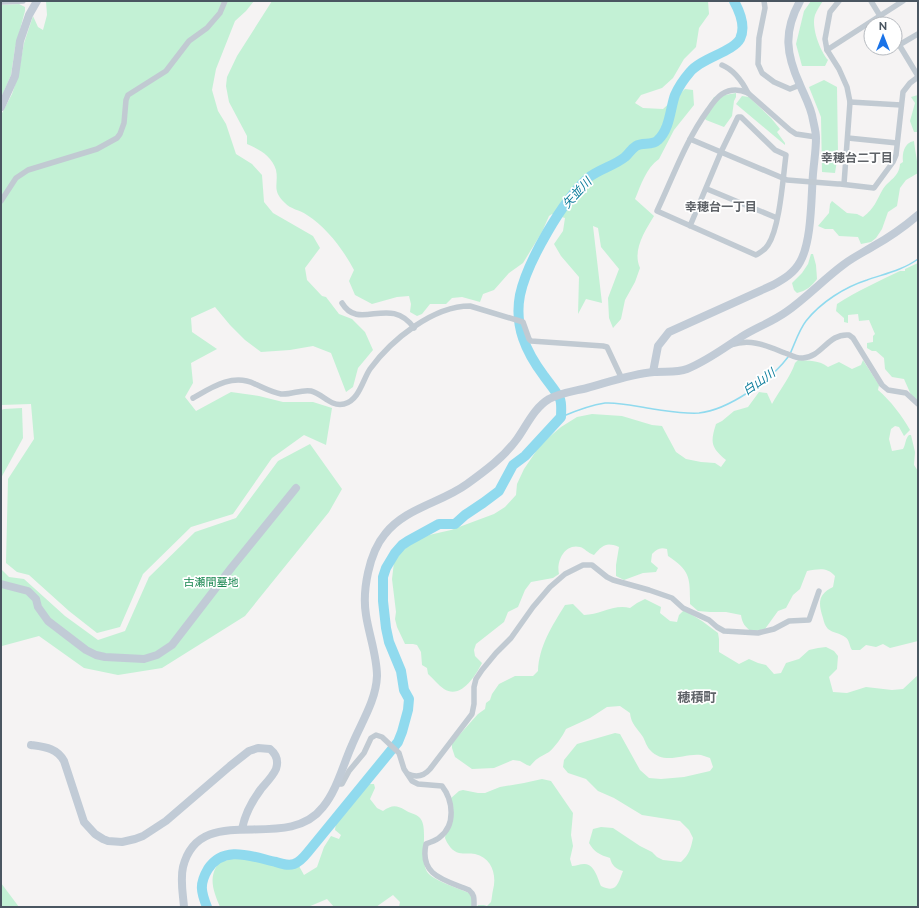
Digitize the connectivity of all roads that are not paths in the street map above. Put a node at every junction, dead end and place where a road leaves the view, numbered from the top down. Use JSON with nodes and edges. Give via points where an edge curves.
{"nodes":[{"id":1,"x":23,"y":1,"type":"edge"},
{"id":2,"x":37,"y":1,"type":"edge"},
{"id":3,"x":225,"y":1,"type":"edge"},
{"id":4,"x":764,"y":1,"type":"edge"},
{"id":5,"x":800,"y":1,"type":"edge"},
{"id":6,"x":839,"y":1,"type":"edge"},
{"id":7,"x":871,"y":1,"type":"edge"},
{"id":8,"x":903,"y":1,"type":"edge"},
{"id":9,"x":1,"y":2,"type":"edge"},
{"id":10,"x":880,"y":16,"type":"joint"},
{"id":11,"x":863,"y":27,"type":"edge"},
{"id":12,"x":918,"y":34,"type":"edge"},
{"id":13,"x":903,"y":43,"type":"edge"},
{"id":14,"x":827,"y":50,"type":"junction"},
{"id":15,"x":903,"y":50,"type":"edge"},
{"id":16,"x":722,"y":65,"type":"dead end"},
{"id":17,"x":918,"y":77,"type":"edge"},
{"id":18,"x":800,"y":85,"type":"junction"},
{"id":19,"x":748,"y":93,"type":"junction"},
{"id":20,"x":850,"y":102,"type":"junction"},
{"id":21,"x":901,"y":105,"type":"junction"},
{"id":22,"x":1,"y":107,"type":"edge"},
{"id":23,"x":816,"y":137,"type":"junction"},
{"id":24,"x":848,"y":138,"type":"junction"},
{"id":25,"x":690,"y":139,"type":"junction"},
{"id":26,"x":897,"y":143,"type":"junction"},
{"id":27,"x":721,"y":152,"type":"junction"},
{"id":28,"x":785,"y":179,"type":"junction"},
{"id":29,"x":841,"y":184,"type":"junction"},
{"id":30,"x":707,"y":188,"type":"junction"},
{"id":31,"x":1,"y":201,"type":"edge"},
{"id":32,"x":918,"y":215,"type":"edge"},
{"id":33,"x":777,"y":218,"type":"junction"},
{"id":34,"x":690,"y":226,"type":"junction"},
{"id":35,"x":342,"y":303,"type":"dead end"},
{"id":36,"x":414,"y":328,"type":"junction"},
{"id":37,"x":725,"y":349,"type":"junction"},
{"id":38,"x":653,"y":372,"type":"junction"},
{"id":39,"x":622,"y":378,"type":"junction"},
{"id":40,"x":193,"y":398,"type":"dead end"},
{"id":41,"x":918,"y":404,"type":"edge"},
{"id":42,"x":296,"y":488,"type":"dead end"},
{"id":43,"x":1,"y":584,"type":"edge"},
{"id":44,"x":819,"y":591,"type":"dead end"},
{"id":45,"x":31,"y":745,"type":"dead end"},
{"id":46,"x":408,"y":774,"type":"junction"},
{"id":47,"x":336,"y":784,"type":"junction"},
{"id":48,"x":242,"y":829,"type":"junction"},
{"id":49,"x":184,"y":907,"type":"edge"},
{"id":50,"x":474,"y":907,"type":"edge"}],
"edges":[{"from":1,"to":9,"type":"street"},
{"from":2,"to":22,"type":"street","via":[[20,41],[15,76]]},
{"from":3,"to":31,"type":"street","via":[[220,13],[189,41],[166,71],[128,95],[124,123],[117,138],[97,149],[28,170],[16,178]]},
{"from":4,"to":18,"type":"street","via":[[758,64],[762,73],[774,82],[790,89]]},
{"from":5,"to":18,"type":"street","via":[[793,14],[788,50]]},
{"from":6,"to":14,"type":"street","via":[[830,12],[826,26]]},
{"from":7,"to":10,"type":"street"},
{"from":8,"to":10,"type":"street"},
{"from":11,"to":14,"type":"street"},
{"from":12,"to":13,"type":"street"},
{"from":14,"to":20,"type":"street","via":[[847,87]]},
{"from":15,"to":17,"type":"street"},
{"from":16,"to":19,"type":"street","via":[[731,69]]},
{"from":17,"to":21,"type":"street","via":[[903,92]]},
{"from":18,"to":23,"type":"street","via":[[810,105]]},
{"from":19,"to":23,"type":"street","via":[[796,134]]},
{"from":19,"to":25,"type":"street","via":[[740,90],[721,94],[700,120]]},
{"from":20,"to":21,"type":"street"},
{"from":20,"to":24,"type":"street"},
{"from":21,"to":26,"type":"street"},
{"from":23,"to":38,"type":"street","via":[[807,239],[800,263],[788,277],[773,285],[669,332],[658,346]]},
{"from":24,"to":26,"type":"street"},
{"from":24,"to":29,"type":"street"},
{"from":25,"to":27,"type":"street"},
{"from":25,"to":34,"type":"street","via":[[657,211]]},
{"from":26,"to":29,"type":"street","via":[[893,162],[874,188]]},
{"from":27,"to":28,"type":"street"},
{"from":27,"to":28,"type":"street","via":[[738,117],[742,117],[775,150],[786,155]]},
{"from":27,"to":30,"type":"street"},
{"from":28,"to":29,"type":"street","bridge":true},
{"from":28,"to":33,"type":"street"},
{"from":30,"to":33,"type":"street"},
{"from":30,"to":34,"type":"street"},
{"from":32,"to":37,"type":"street","via":[[888,238],[845,263],[787,311]]},
{"from":33,"to":34,"type":"street","via":[[768,245],[756,255]]},
{"from":35,"to":36,"type":"street","via":[[351,313],[399,314]]},
{"from":36,"to":39,"type":"street","via":[[446,310],[470,306],[523,322],[531,342],[607,347]]},
{"from":36,"to":40,"type":"street","via":[[395,341],[380,357],[355,396],[344,404],[335,404],[312,391],[282,394],[246,381],[229,381]]},
{"from":37,"to":38,"type":"street","via":[[684,370]]},
{"from":37,"to":41,"type":"street","via":[[733,345],[756,342],[807,358],[838,335],[849,335],[882,385],[888,390],[906,393]]},
{"from":38,"to":39,"type":"street"},
{"from":39,"to":47,"type":"street","via":[[550,399],[539,407],[517,440],[500,458],[461,488],[410,513],[381,539],[372,561],[364,599],[377,673],[375,690]]},
{"from":42,"to":43,"type":"street","via":[[172,645],[151,657],[135,659],[105,657],[91,653],[48,621],[38,607],[36,599],[28,591]]},
{"from":44,"to":46,"type":"street","via":[[809,620],[789,621],[768,632],[730,632],[720,629],[672,598],[613,580],[592,565],[578,566],[550,587],[511,638],[482,670],[474,687],[472,714],[430,769],[419,776]]},
{"from":45,"to":48,"type":"street","via":[[51,748],[59,753],[84,822],[95,834],[114,842],[129,841],[150,832],[249,751],[258,748],[270,749],[276,755],[276,769],[247,812]]},
{"from":46,"to":47,"type":"street","via":[[399,753],[382,737],[376,735],[372,736],[364,754],[343,783]]},
{"from":46,"to":50,"type":"street","via":[[412,781],[418,784],[438,785],[444,788],[451,808],[450,821],[440,838],[426,844],[426,862],[429,870],[436,876],[472,892]]},
{"from":47,"to":48,"type":"street","via":[[323,807],[301,824],[278,829]]},
{"from":48,"to":49,"type":"street","via":[[214,833],[193,847],[182,870]]}]}
